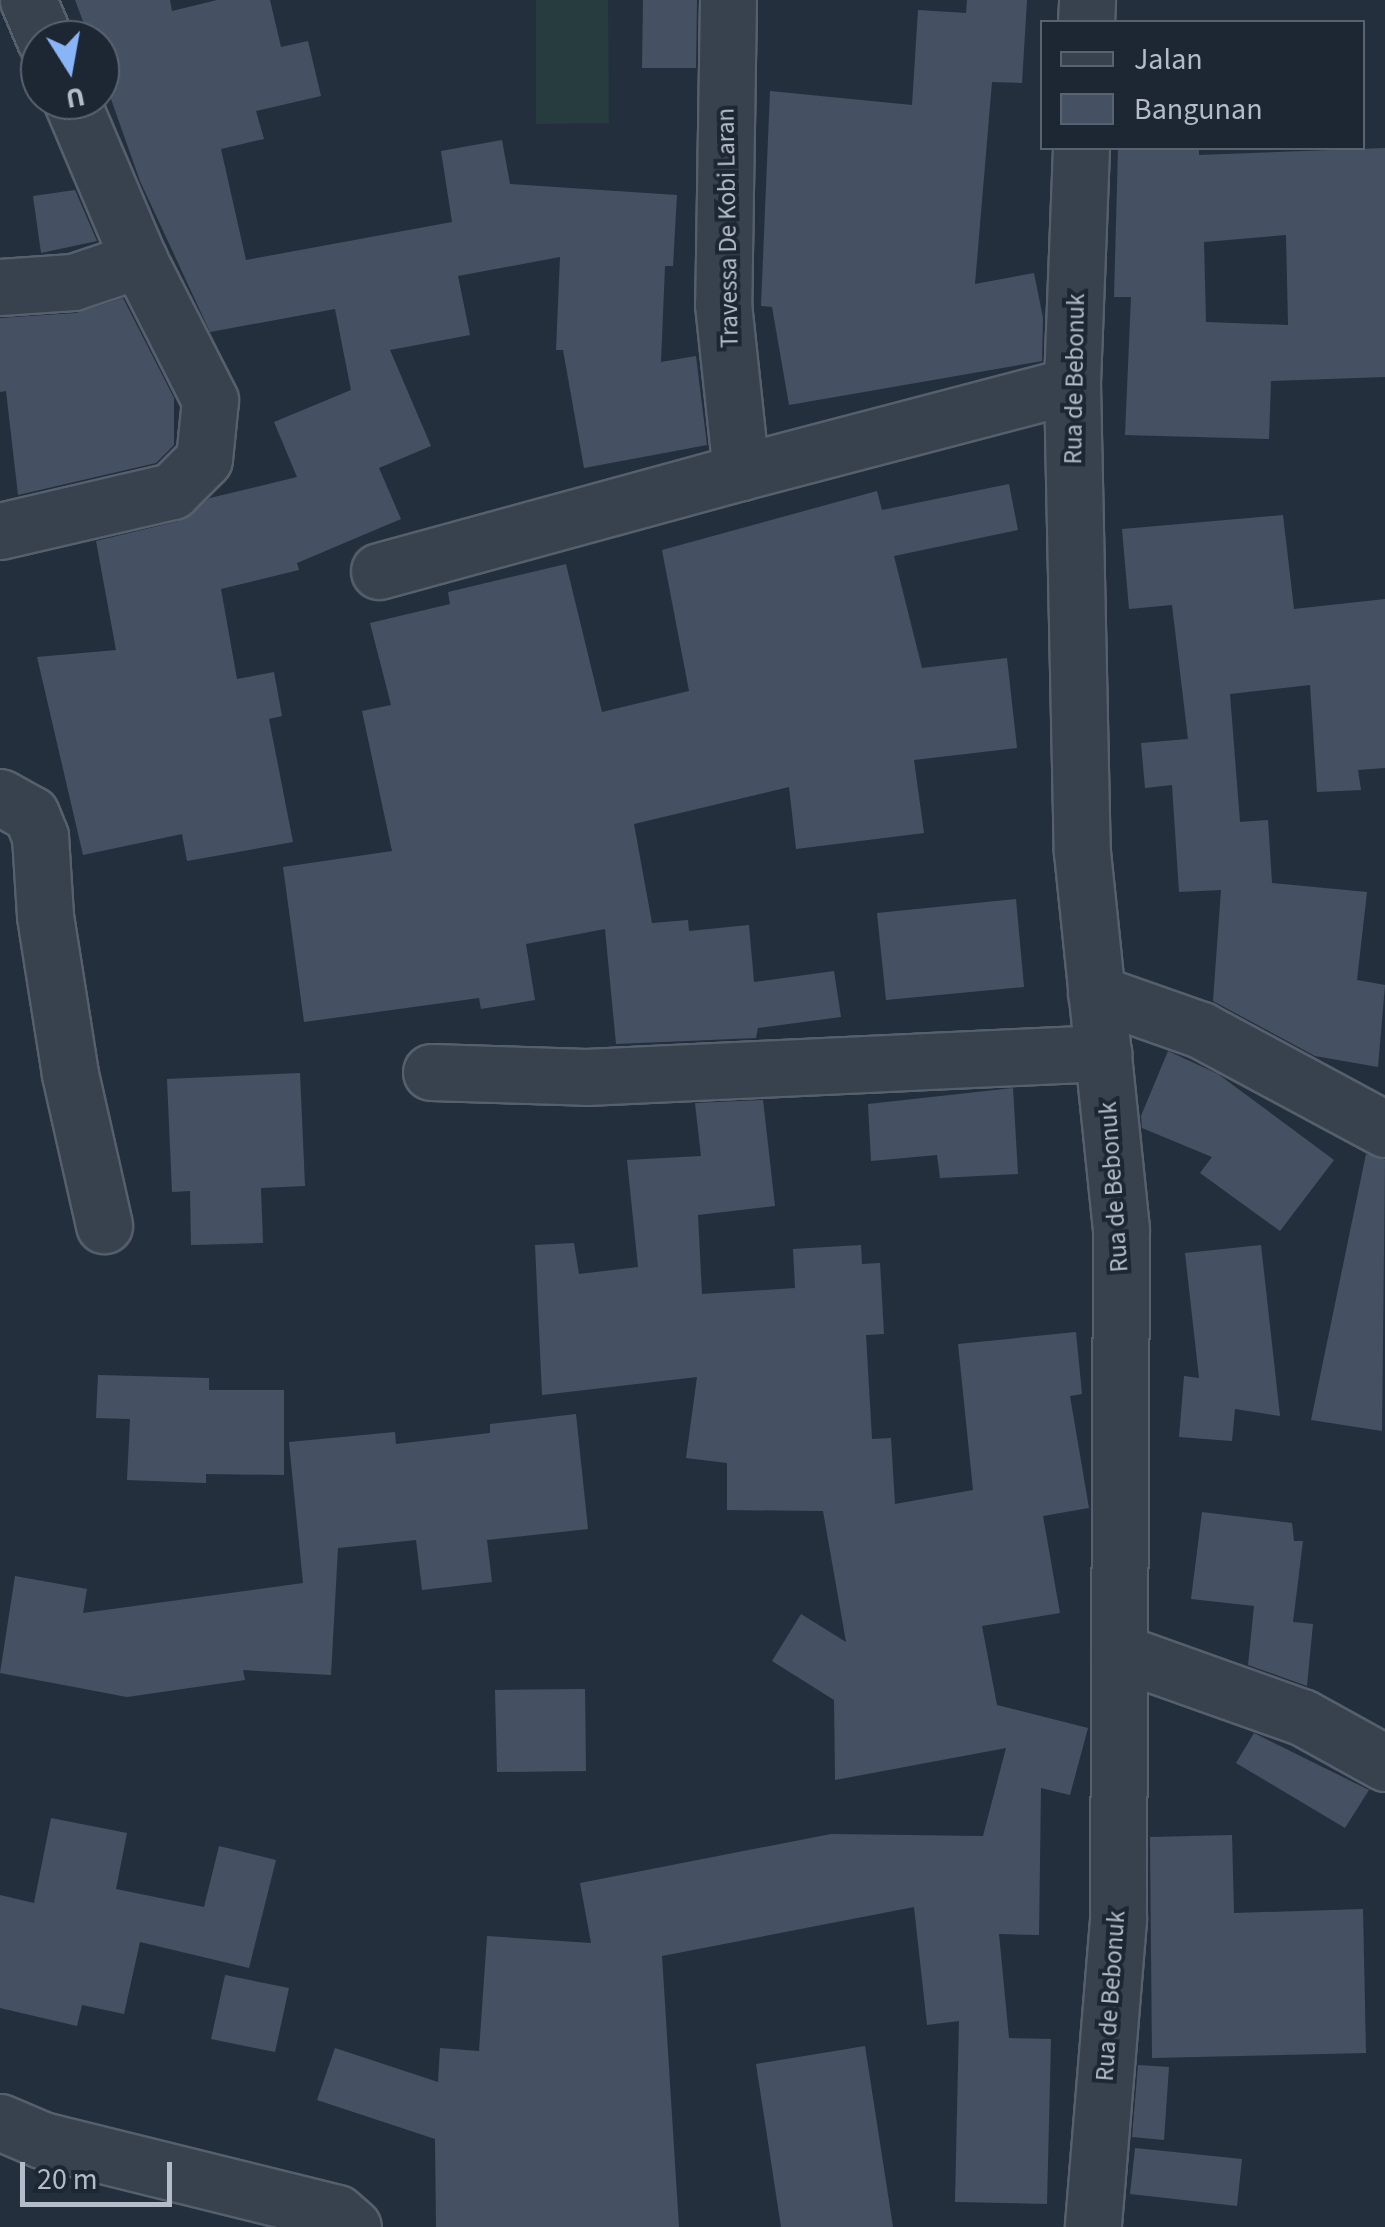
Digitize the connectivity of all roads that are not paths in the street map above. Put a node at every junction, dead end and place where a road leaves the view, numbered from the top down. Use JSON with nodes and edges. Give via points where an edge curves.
{"nodes":[{"id":1,"x":728,"y":0,"type":"edge"},
{"id":2,"x":80,"y":120,"type":"edge"},
{"id":3,"x":1081,"y":150,"type":"edge"},
{"id":4,"x":140,"y":260,"type":"junction"},
{"id":5,"x":0,"y":287,"type":"edge"},
{"id":6,"x":1072,"y":385,"type":"junction"},
{"id":7,"x":741,"y":472,"type":"junction"},
{"id":8,"x":0,"y":531,"type":"edge"},
{"id":9,"x":379,"y":572,"type":"dead end"},
{"id":10,"x":0,"y":796,"type":"edge"},
{"id":11,"x":1096,"y":993,"type":"junction"},
{"id":12,"x":1103,"y":1053,"type":"junction"},
{"id":13,"x":431,"y":1072,"type":"dead end"},
{"id":14,"x":1385,"y":1129,"type":"edge"},
{"id":15,"x":104,"y":1225,"type":"dead end"},
{"id":16,"x":1119,"y":1652,"type":"junction"},
{"id":17,"x":1385,"y":1763,"type":"edge"},
{"id":18,"x":0,"y":2122,"type":"edge"},
{"id":19,"x":353,"y":2227,"type":"edge"},
{"id":20,"x":1093,"y":2227,"type":"edge"}],
"edges":[{"from":1,"to":7,"type":"street","name":"Travessa De Kobi Laran","via":[[723,304]]},
{"from":2,"to":4,"type":"street"},
{"from":3,"to":6,"type":"street","name":"Rua de Bebonuk"},
{"from":4,"to":5,"type":"street","via":[[73,282]]},
{"from":4,"to":8,"type":"street","via":[[210,400],[204,459],[172,490]]},
{"from":6,"to":7,"type":"street"},
{"from":6,"to":11,"type":"street","name":"Rua de Bebonuk","via":[[1082,852]]},
{"from":7,"to":9,"type":"street"},
{"from":10,"to":15,"type":"street","via":[[31,814],[40,836],[64,1034]]},
{"from":11,"to":12,"type":"street","name":"Rua de Bebonuk"},
{"from":11,"to":14,"type":"street","via":[[1201,1030]]},
{"from":12,"to":13,"type":"street","via":[[586,1078]]},
{"from":12,"to":16,"type":"street","name":"Rua de Bebonuk","via":[[1121,1228]]},
{"from":16,"to":17,"type":"street","via":[[1302,1718]]},
{"from":16,"to":20,"type":"street","name":"Rua de Bebonuk","via":[[1118,1920]]},
{"from":18,"to":19,"type":"street","via":[[42,2140],[338,2212]]}]}
